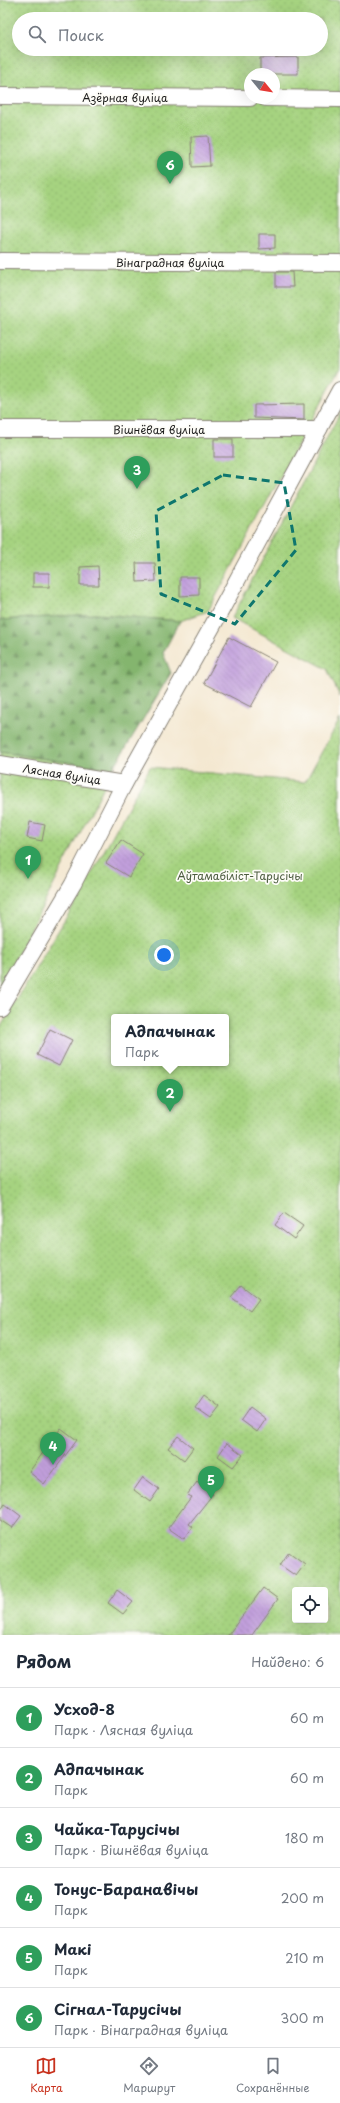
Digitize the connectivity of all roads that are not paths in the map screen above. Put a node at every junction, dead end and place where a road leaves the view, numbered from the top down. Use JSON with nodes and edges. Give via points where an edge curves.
{"nodes":[{"id":1,"x":0,"y":96,"type":"edge"},
{"id":2,"x":244,"y":98,"type":"edge"},
{"id":3,"x":280,"y":98,"type":"edge"},
{"id":4,"x":340,"y":98,"type":"edge"},
{"id":5,"x":0,"y":261,"type":"edge"},
{"id":6,"x":340,"y":263,"type":"edge"},
{"id":7,"x":340,"y":390,"type":"edge"},
{"id":8,"x":0,"y":429,"type":"edge"},
{"id":9,"x":319,"y":429,"type":"junction"},
{"id":10,"x":0,"y":764,"type":"edge"},
{"id":11,"x":124,"y":784,"type":"junction"},
{"id":12,"x":2,"y":1001,"type":"edge"}],
"edges":[{"from":1,"to":2,"type":"street","name":"Азёрная вуліца"},
{"from":3,"to":4,"type":"street"},
{"from":5,"to":6,"type":"street","name":"Вінаградная вуліца"},
{"from":7,"to":9,"type":"street"},
{"from":8,"to":9,"type":"street","name":"Вішнёвая вуліца"},
{"from":9,"to":11,"type":"street"},
{"from":10,"to":11,"type":"street","name":"Лясная вуліца"},
{"from":11,"to":12,"type":"street","via":[[73,884]]}]}
